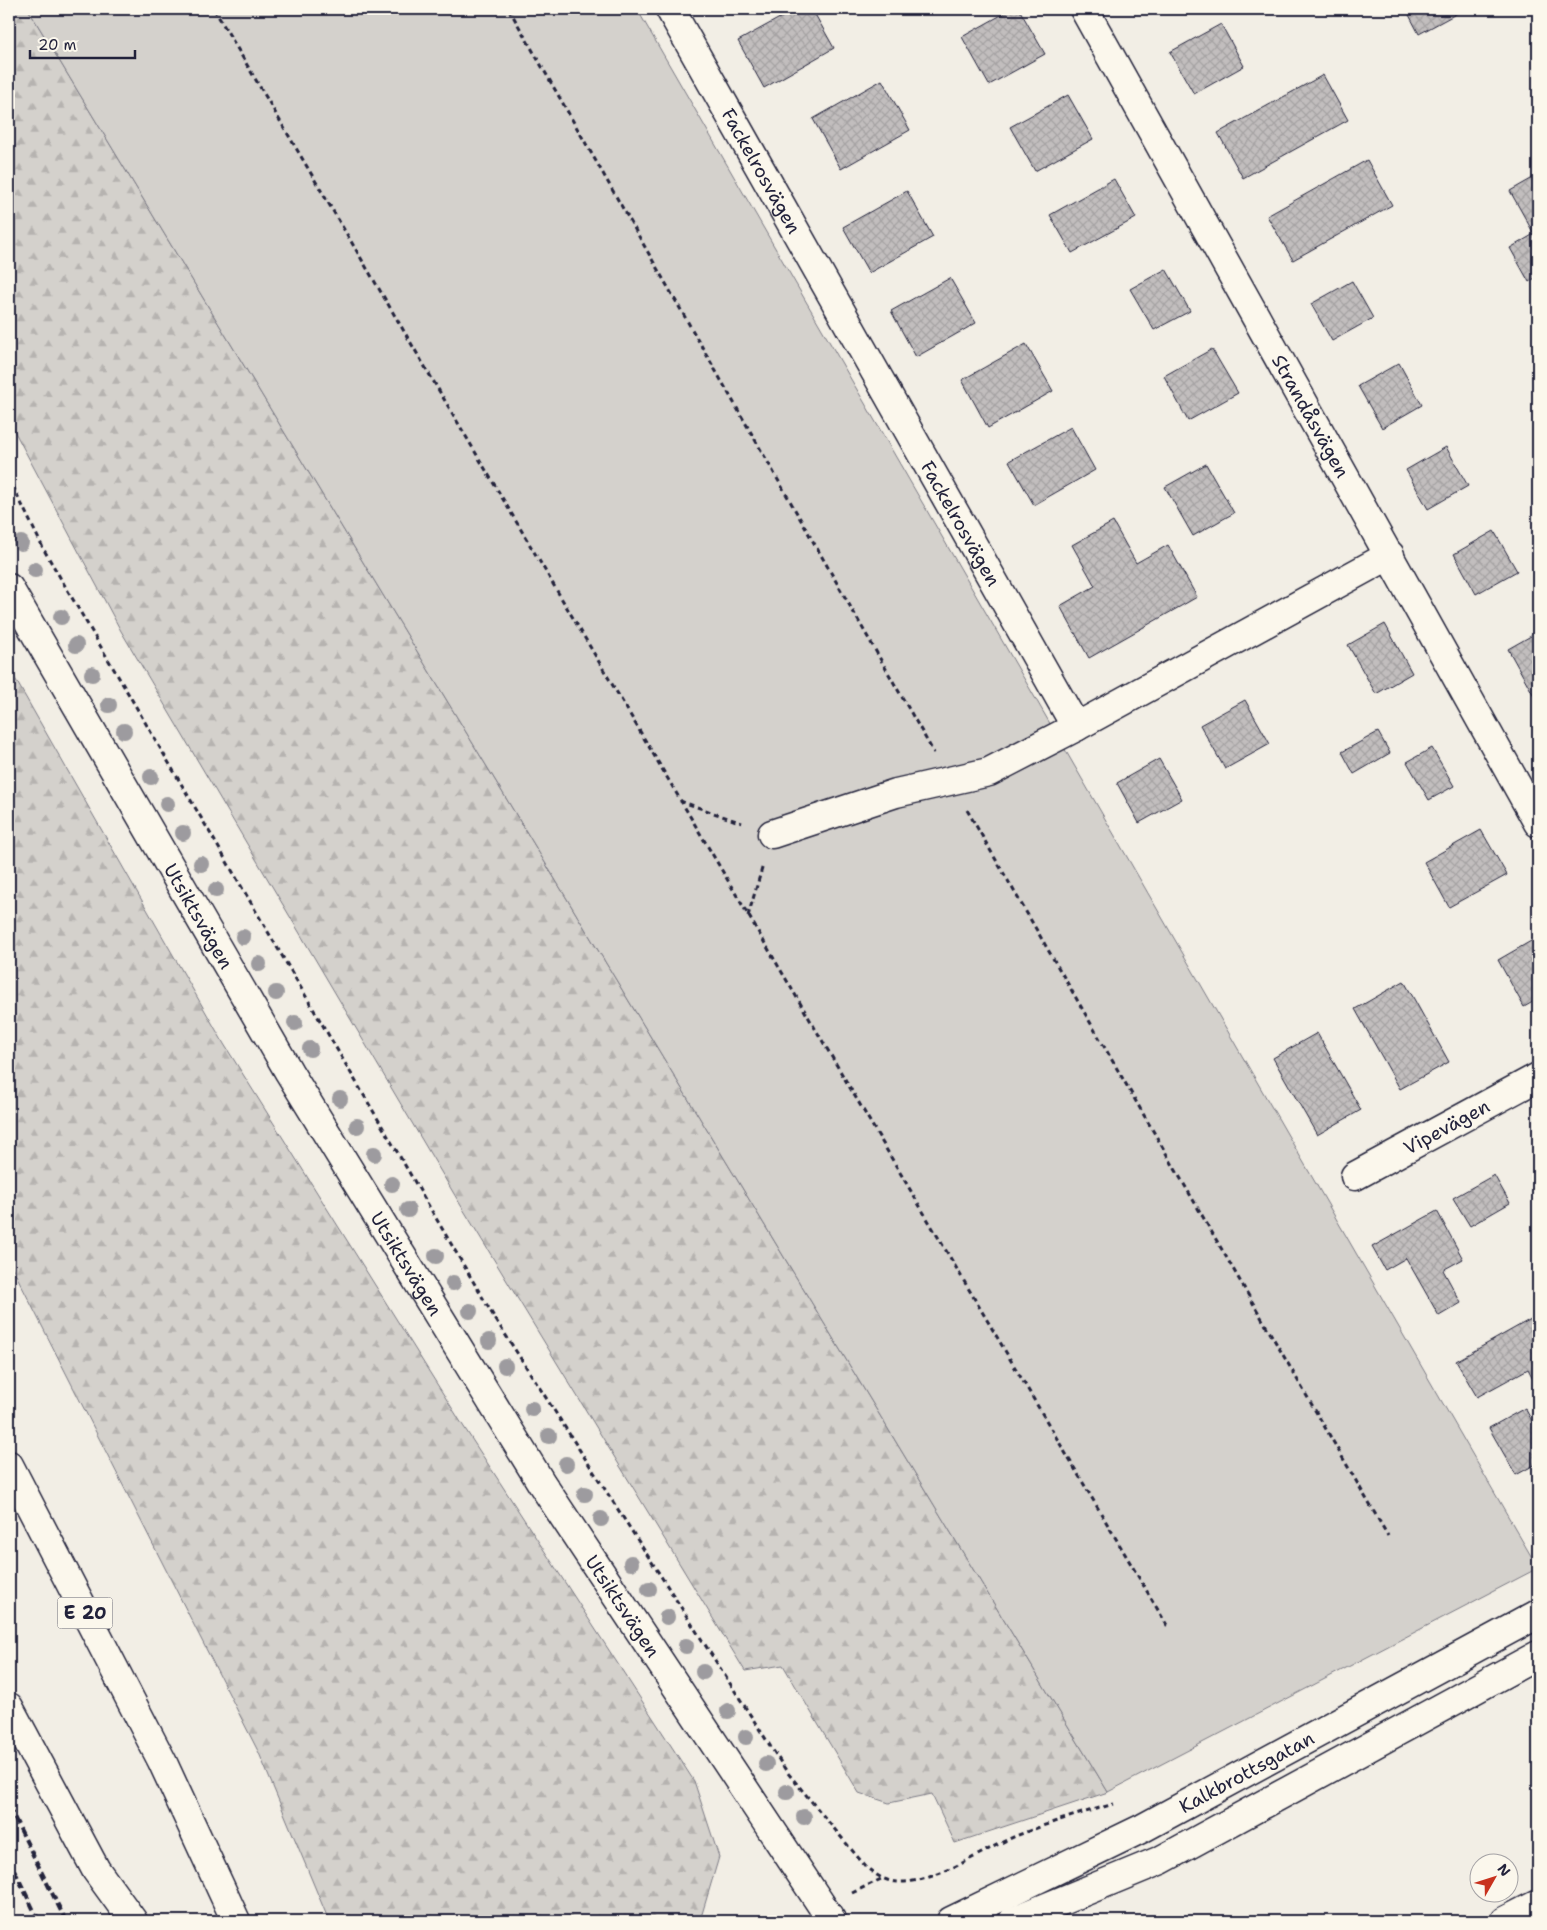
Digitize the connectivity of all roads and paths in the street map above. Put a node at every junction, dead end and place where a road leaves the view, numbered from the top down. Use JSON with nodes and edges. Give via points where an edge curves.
{"nodes":[{"id":1,"x":214,"y":9,"type":"edge"},
{"id":2,"x":670,"y":9,"type":"edge"},
{"id":3,"x":1084,"y":9,"type":"edge"},
{"id":4,"x":9,"y":478,"type":"edge"},
{"id":5,"x":1390,"y":556,"type":"junction"},
{"id":6,"x":9,"y":588,"type":"edge"},
{"id":7,"x":1076,"y":727,"type":"junction"},
{"id":8,"x":1538,"y":823,"type":"edge"},
{"id":9,"x":772,"y":834,"type":"dead end"},
{"id":10,"x":1538,"y":1077,"type":"edge"},
{"id":11,"x":1355,"y":1176,"type":"dead end"},
{"id":12,"x":9,"y":1465,"type":"edge"},
{"id":13,"x":1538,"y":1614,"type":"edge"},
{"id":14,"x":1168,"y":1627,"type":"dead end"},
{"id":15,"x":1538,"y":1655,"type":"edge"},
{"id":16,"x":9,"y":1707,"type":"edge"},
{"id":17,"x":881,"y":1879,"type":"dead end"},
{"id":18,"x":1538,"y":1904,"type":"edge"},
{"id":19,"x":133,"y":1921,"type":"edge"},
{"id":20,"x":236,"y":1921,"type":"edge"},
{"id":21,"x":832,"y":1921,"type":"edge"},
{"id":22,"x":951,"y":1921,"type":"edge"},
{"id":23,"x":1013,"y":1921,"type":"edge"},
{"id":24,"x":1505,"y":1921,"type":"edge"}],
"edges":[{"from":1,"to":14,"type":"path"},
{"from":2,"to":7,"type":"main road","name":"Fackelrosvägen"},
{"from":3,"to":5,"type":"main road","name":"Strandåsvägen"},
{"from":4,"to":17,"type":"path","via":[[44,550],[494,1317],[787,1772],[866,1866]]},
{"from":5,"to":7,"type":"main road"},
{"from":5,"to":8,"type":"main road","name":"Strandåsvägen"},
{"from":6,"to":21,"type":"main road","name":"Utsiktsvägen","via":[[289,1072],[542,1484]]},
{"from":7,"to":9,"type":"main road","via":[[989,772],[896,793]]},
{"from":10,"to":11,"type":"main road","name":"Vipevägen"},
{"from":12,"to":20,"type":"main road","number":"E 20","via":[[162,1760]]},
{"from":13,"to":22,"type":"main road","name":"Kalkbrottsgatan","via":[[1143,1828]]},
{"from":15,"to":23,"type":"main road","name":"Kalkbrottsgatan","via":[[1161,1860]]},
{"from":16,"to":19,"type":"main road","via":[[96,1870]]},
{"from":18,"to":24,"type":"main road"}]}
